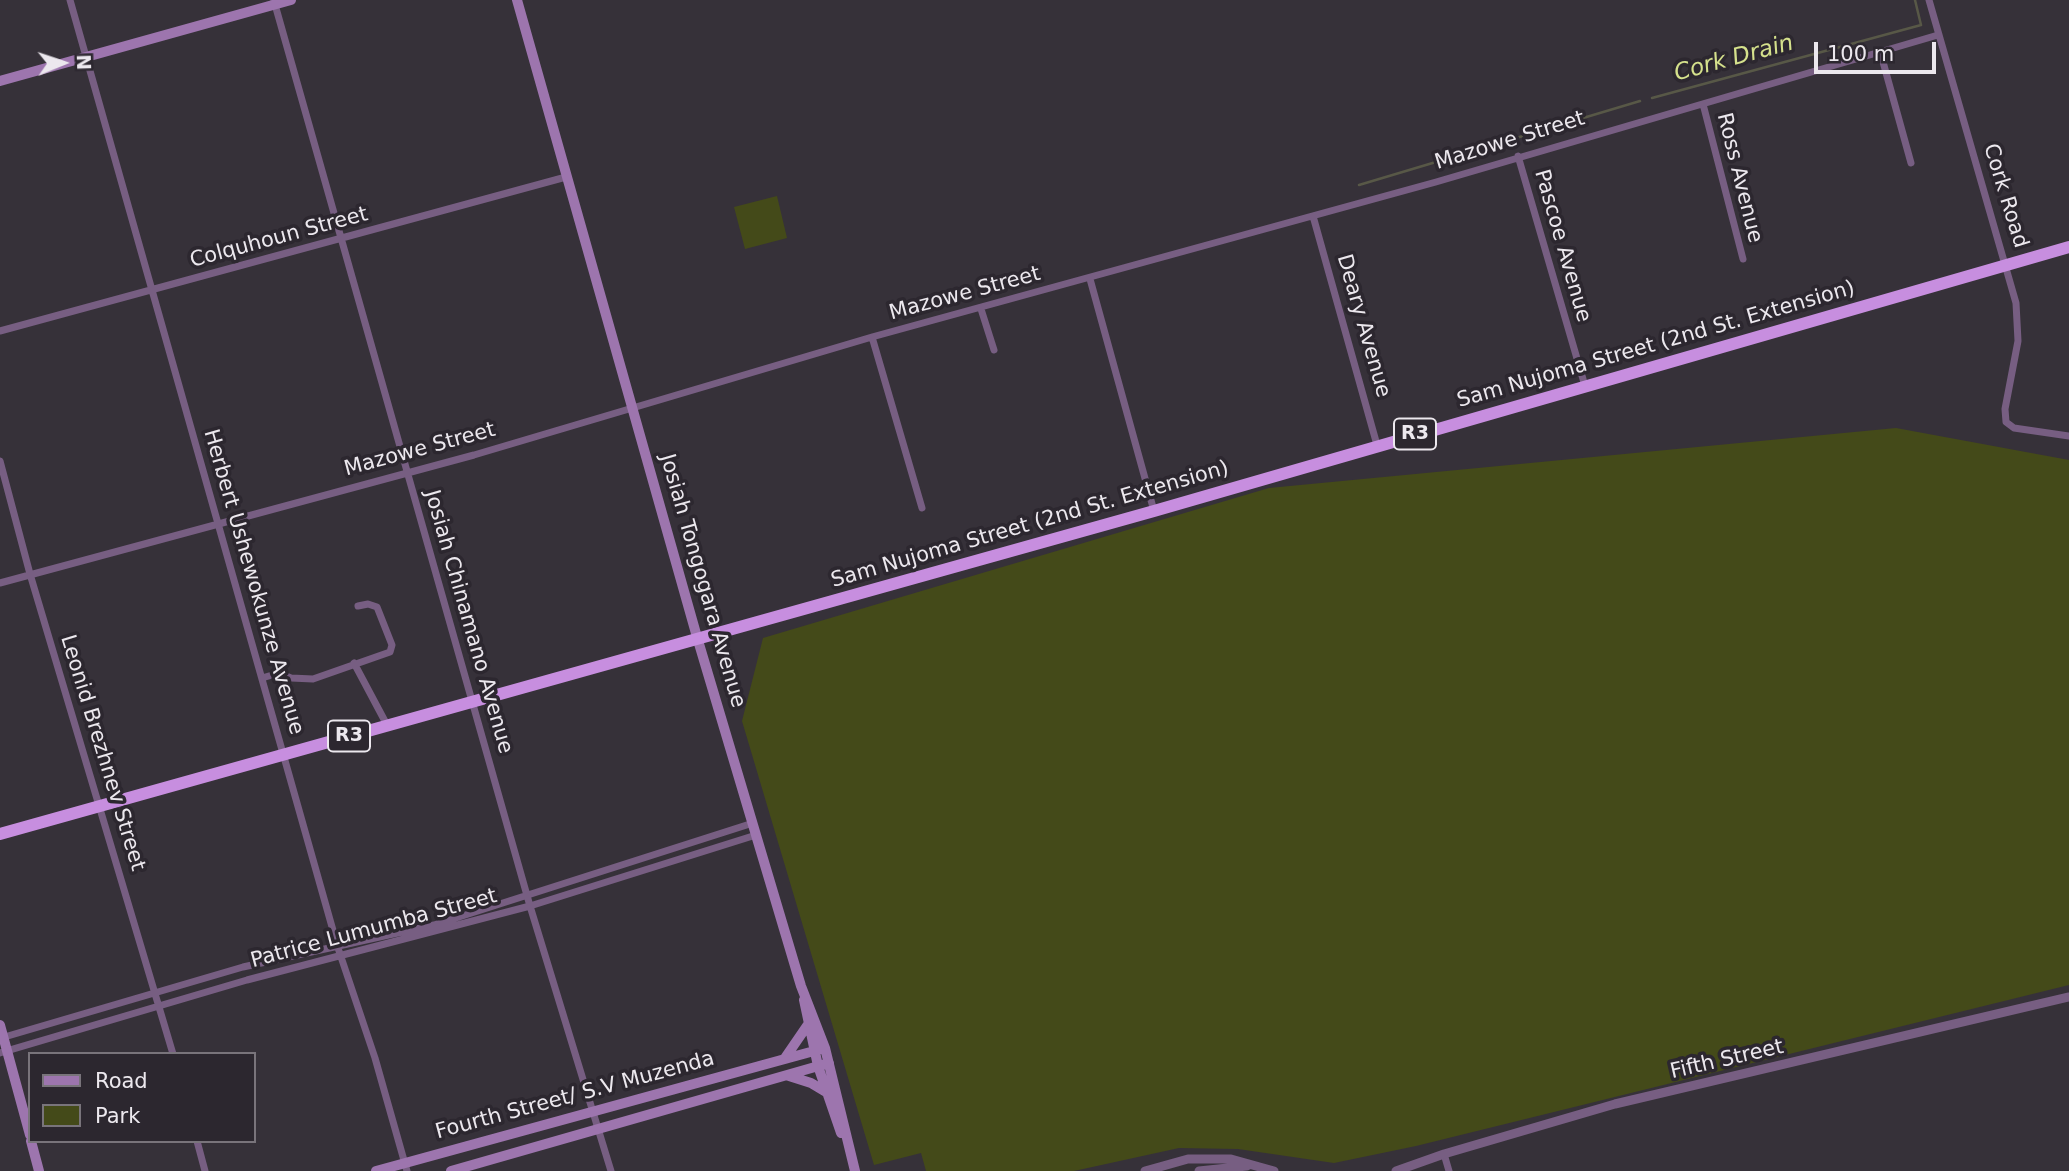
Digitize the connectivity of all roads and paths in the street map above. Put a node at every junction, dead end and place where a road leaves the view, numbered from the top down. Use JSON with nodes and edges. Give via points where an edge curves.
{"nodes":[{"id":1,"x":70,"y":0,"type":"edge"},
{"id":2,"x":291,"y":0,"type":"edge"},
{"id":3,"x":517,"y":0,"type":"edge"},
{"id":4,"x":1929,"y":0,"type":"edge"},
{"id":5,"x":275,"y":2,"type":"edge"},
{"id":6,"x":1938,"y":35,"type":"junction"},
{"id":7,"x":1880,"y":51,"type":"junction"},
{"id":8,"x":86,"y":56,"type":"junction"},
{"id":9,"x":0,"y":81,"type":"edge"},
{"id":10,"x":1703,"y":104,"type":"junction"},
{"id":11,"x":1518,"y":156,"type":"junction"},
{"id":12,"x":1911,"y":163,"type":"dead end"},
{"id":13,"x":566,"y":177,"type":"junction"},
{"id":14,"x":1313,"y":216,"type":"junction"},
{"id":15,"x":341,"y":239,"type":"junction"},
{"id":16,"x":2069,"y":247,"type":"edge"},
{"id":17,"x":1742,"y":260,"type":"dead end"},
{"id":18,"x":2008,"y":264,"type":"junction"},
{"id":19,"x":1090,"y":279,"type":"junction"},
{"id":20,"x":152,"y":291,"type":"junction"},
{"id":21,"x":981,"y":309,"type":"junction"},
{"id":22,"x":0,"y":331,"type":"edge"},
{"id":23,"x":872,"y":337,"type":"junction"},
{"id":24,"x":994,"y":350,"type":"dead end"},
{"id":25,"x":1585,"y":386,"type":"junction"},
{"id":26,"x":633,"y":406,"type":"junction"},
{"id":27,"x":2069,"y":436,"type":"edge"},
{"id":28,"x":1377,"y":446,"type":"junction"},
{"id":29,"x":0,"y":461,"type":"edge"},
{"id":30,"x":407,"y":471,"type":"junction"},
{"id":31,"x":922,"y":508,"type":"dead end"},
{"id":32,"x":1154,"y":511,"type":"junction"},
{"id":33,"x":219,"y":524,"type":"junction"},
{"id":34,"x":30,"y":574,"type":"junction"},
{"id":35,"x":0,"y":583,"type":"edge"},
{"id":36,"x":358,"y":606,"type":"dead end"},
{"id":37,"x":697,"y":637,"type":"junction"},
{"id":38,"x":354,"y":663,"type":"junction"},
{"id":39,"x":262,"y":678,"type":"junction"},
{"id":40,"x":473,"y":700,"type":"junction"},
{"id":41,"x":387,"y":725,"type":"junction"},
{"id":42,"x":284,"y":755,"type":"junction"},
{"id":43,"x":100,"y":806,"type":"junction"},
{"id":44,"x":753,"y":823,"type":"junction"},
{"id":45,"x":0,"y":834,"type":"edge"},
{"id":46,"x":756,"y":835,"type":"junction"},
{"id":47,"x":527,"y":896,"type":"junction"},
{"id":48,"x":530,"y":906,"type":"junction"},
{"id":49,"x":340,"y":952,"type":"junction"},
{"id":50,"x":801,"y":986,"type":"junction"},
{"id":51,"x":156,"y":993,"type":"junction"},
{"id":52,"x":2069,"y":997,"type":"edge"},
{"id":53,"x":160,"y":1007,"type":"junction"},
{"id":54,"x":809,"y":1023,"type":"junction"},
{"id":55,"x":0,"y":1025,"type":"edge"},
{"id":56,"x":2,"y":1038,"type":"edge"},
{"id":57,"x":825,"y":1048,"type":"junction"},
{"id":58,"x":814,"y":1050,"type":"junction"},
{"id":59,"x":4,"y":1052,"type":"edge"},
{"id":60,"x":172,"y":1052,"type":"edge"},
{"id":61,"x":785,"y":1058,"type":"junction"},
{"id":62,"x":829,"y":1063,"type":"junction"},
{"id":63,"x":818,"y":1066,"type":"junction"},
{"id":64,"x":788,"y":1076,"type":"junction"},
{"id":65,"x":826,"y":1093,"type":"junction"},
{"id":66,"x":593,"y":1110,"type":"junction"},
{"id":67,"x":28,"y":1129,"type":"edge"},
{"id":68,"x":599,"y":1130,"type":"junction"},
{"id":69,"x":32,"y":1143,"type":"edge"},
{"id":70,"x":198,"y":1143,"type":"edge"},
{"id":71,"x":849,"y":1152,"type":"junction"},
{"id":72,"x":1444,"y":1154,"type":"junction"},
{"id":73,"x":1252,"y":1165,"type":"junction"},
{"id":74,"x":406,"y":1167,"type":"edge"},
{"id":75,"x":39,"y":1171,"type":"edge"},
{"id":76,"x":205,"y":1171,"type":"edge"},
{"id":77,"x":376,"y":1171,"type":"edge"},
{"id":78,"x":451,"y":1171,"type":"edge"},
{"id":79,"x":611,"y":1171,"type":"edge"},
{"id":80,"x":855,"y":1171,"type":"edge"},
{"id":81,"x":1145,"y":1171,"type":"edge"},
{"id":82,"x":1199,"y":1171,"type":"edge"},
{"id":83,"x":1274,"y":1171,"type":"edge"},
{"id":84,"x":1396,"y":1171,"type":"edge"},
{"id":85,"x":1449,"y":1171,"type":"edge"}],
"edges":[{"from":1,"to":8,"type":"street","name":"Herbert Ushewokunze Avenue"},
{"from":2,"to":5,"type":"main road"},
{"from":3,"to":13,"type":"main road","name":"Josiah Tongogara Avenue"},
{"from":4,"to":6,"type":"street","name":"Cork Road"},
{"from":5,"to":8,"type":"main road"},
{"from":5,"to":15,"type":"street","name":"Josiah Chinamano Avenue"},
{"from":6,"to":7,"type":"street","name":"Mazowe Street"},
{"from":6,"to":18,"type":"street","name":"Cork Road"},
{"from":7,"to":10,"type":"street","name":"Mazowe Street"},
{"from":7,"to":12,"type":"street"},
{"from":8,"to":9,"type":"main road"},
{"from":8,"to":20,"type":"street","name":"Herbert Ushewokunze Avenue"},
{"from":10,"to":11,"type":"street","name":"Mazowe Street"},
{"from":10,"to":17,"type":"street","name":"Ross Avenue"},
{"from":11,"to":14,"type":"street","name":"Mazowe Street"},
{"from":11,"to":25,"type":"street","name":"Pascoe Avenue"},
{"from":13,"to":15,"type":"street","name":"Colquhoun Street"},
{"from":13,"to":26,"type":"main road","name":"Josiah Tongogara Avenue"},
{"from":14,"to":19,"type":"street","name":"Mazowe Street"},
{"from":14,"to":28,"type":"street","name":"Deary Avenue"},
{"from":15,"to":20,"type":"street","name":"Colquhoun Street"},
{"from":15,"to":30,"type":"street","name":"Josiah Chinamano Avenue"},
{"from":16,"to":18,"type":"highway","name":"Sam Nujoma Street (2nd St. Extension)","number":"R3"},
{"from":18,"to":25,"type":"highway","name":"Sam Nujoma Street (2nd St. Extension)","number":"R3"},
{"from":18,"to":27,"type":"street","name":"Cork Road","via":[[2018,318],[2015,363],[2005,405],[2007,425]]},
{"from":19,"to":21,"type":"street","name":"Mazowe Street"},
{"from":19,"to":32,"type":"street"},
{"from":20,"to":22,"type":"street","name":"Colquhoun Street"},
{"from":20,"to":33,"type":"street","name":"Herbert Ushewokunze Avenue"},
{"from":21,"to":23,"type":"street","name":"Mazowe Street"},
{"from":21,"to":24,"type":"street"},
{"from":23,"to":26,"type":"street","name":"Mazowe Street"},
{"from":23,"to":31,"type":"street"},
{"from":25,"to":28,"type":"highway","name":"Sam Nujoma Street (2nd St. Extension)","number":"R3"},
{"from":26,"to":30,"type":"street","name":"Mazowe Street"},
{"from":26,"to":37,"type":"main road","name":"Josiah Tongogara Avenue"},
{"from":28,"to":32,"type":"highway","name":"Sam Nujoma Street (2nd St. Extension)","number":"R3"},
{"from":29,"to":34,"type":"street","name":"Leonid Brezhnev Street"},
{"from":30,"to":33,"type":"street","name":"Mazowe Street"},
{"from":30,"to":40,"type":"street","name":"Josiah Chinamano Avenue"},
{"from":32,"to":37,"type":"highway","name":"Sam Nujoma Street (2nd St. Extension)","number":"R3"},
{"from":33,"to":34,"type":"street","name":"Mazowe Street"},
{"from":33,"to":39,"type":"street","name":"Herbert Ushewokunze Avenue"},
{"from":34,"to":35,"type":"street","name":"Mazowe Street"},
{"from":34,"to":43,"type":"street","name":"Leonid Brezhnev Street"},
{"from":36,"to":38,"type":"street","via":[[377,607],[392,645],[390,652]]},
{"from":37,"to":40,"type":"highway","name":"Sam Nujoma Street (2nd St. Extension)","number":"R3"},
{"from":37,"to":44,"type":"main road","name":"Josiah Tongogara Avenue"},
{"from":38,"to":39,"type":"street","via":[[313,679],[279,673]]},
{"from":38,"to":41,"type":"street"},
{"from":39,"to":42,"type":"street","name":"Herbert Ushewokunze Avenue"},
{"from":40,"to":41,"type":"highway","name":"Sam Nujoma Street (2nd St. Extension)","number":"R3"},
{"from":40,"to":47,"type":"street","name":"Josiah Chinamano Avenue"},
{"from":41,"to":42,"type":"highway","name":"Sam Nujoma Street (2nd St. Extension)","number":"R3"},
{"from":42,"to":43,"type":"highway","name":"Sam Nujoma Street (2nd St. Extension)","number":"R3"},
{"from":42,"to":49,"type":"street","name":"Herbert Ushewokunze Avenue"},
{"from":43,"to":45,"type":"highway","name":"Sam Nujoma Street (2nd St. Extension)","number":"R3"},
{"from":43,"to":51,"type":"street","name":"Leonid Brezhnev Street"},
{"from":44,"to":46,"type":"main road","name":"Josiah Tongogara Avenue"},
{"from":44,"to":47,"type":"street","name":"Patrice Lumumba Street"},
{"from":46,"to":48,"type":"street","name":"Patrice Lumumba Street"},
{"from":46,"to":50,"type":"main road","name":"Josiah Tongogara Avenue"},
{"from":47,"to":48,"type":"street","name":"Josiah Chinamano Avenue"},
{"from":47,"to":49,"type":"street","name":"Patrice Lumumba Street"},
{"from":48,"to":49,"type":"street","name":"Patrice Lumumba Street"},
{"from":48,"to":66,"type":"street","name":"Josiah Chinamano Avenue"},
{"from":49,"to":51,"type":"street","name":"Patrice Lumumba Street","via":[[243,967]]},
{"from":49,"to":53,"type":"street","name":"Patrice Lumumba Street"},
{"from":49,"to":74,"type":"street","name":"Herbert Ushewokunze Avenue"},
{"from":50,"to":54,"type":"main road"},
{"from":50,"to":57,"type":"main road","name":"Josiah Tongogara Avenue"},
{"from":51,"to":53,"type":"street","name":"Leonid Brezhnev Street"},
{"from":51,"to":56,"type":"street","name":"Patrice Lumumba Street"},
{"from":52,"to":72,"type":"street","name":"Fifth Street","via":[[1615,1104]]},
{"from":53,"to":59,"type":"street","name":"Patrice Lumumba Street"},
{"from":53,"to":60,"type":"street","name":"Leonid Brezhnev Street"},
{"from":54,"to":58,"type":"main road"},
{"from":54,"to":61,"type":"main road"},
{"from":55,"to":56,"type":"main road"},
{"from":56,"to":59,"type":"main road"},
{"from":57,"to":58,"type":"main road","name":"Fourth Street/ S.V Muzenda"},
{"from":57,"to":62,"type":"main road","name":"Josiah Tongogara Avenue"},
{"from":58,"to":61,"type":"main road","name":"Fourth Street/ S.V Muzenda"},
{"from":58,"to":63,"type":"main road"},
{"from":59,"to":67,"type":"main road"},
{"from":61,"to":66,"type":"main road","name":"Fourth Street/ S.V Muzenda"},
{"from":62,"to":63,"type":"main road"},
{"from":62,"to":71,"type":"main road","name":"Josiah Tongogara Avenue"},
{"from":63,"to":64,"type":"main road"},
{"from":63,"to":65,"type":"main road"},
{"from":64,"to":65,"type":"main road"},
{"from":64,"to":68,"type":"main road"},
{"from":65,"to":71,"type":"main road"},
{"from":66,"to":68,"type":"street","name":"Josiah Chinamano Avenue"},
{"from":66,"to":74,"type":"main road","name":"Fourth Street/ S.V Muzenda"},
{"from":68,"to":78,"type":"main road"},
{"from":68,"to":79,"type":"street","name":"Josiah Chinamano Avenue"},
{"from":69,"to":75,"type":"main road"},
{"from":70,"to":76,"type":"street"},
{"from":71,"to":80,"type":"main road","name":"Josiah Tongogara Avenue"},
{"from":72,"to":84,"type":"street","name":"Fifth Street"},
{"from":72,"to":85,"type":"street"},
{"from":73,"to":81,"type":"street","via":[[1231,1159],[1188,1160]]},
{"from":73,"to":82,"type":"street"},
{"from":73,"to":83,"type":"street"},
{"from":74,"to":77,"type":"main road","name":"Fourth Street/ S.V Muzenda"}]}
